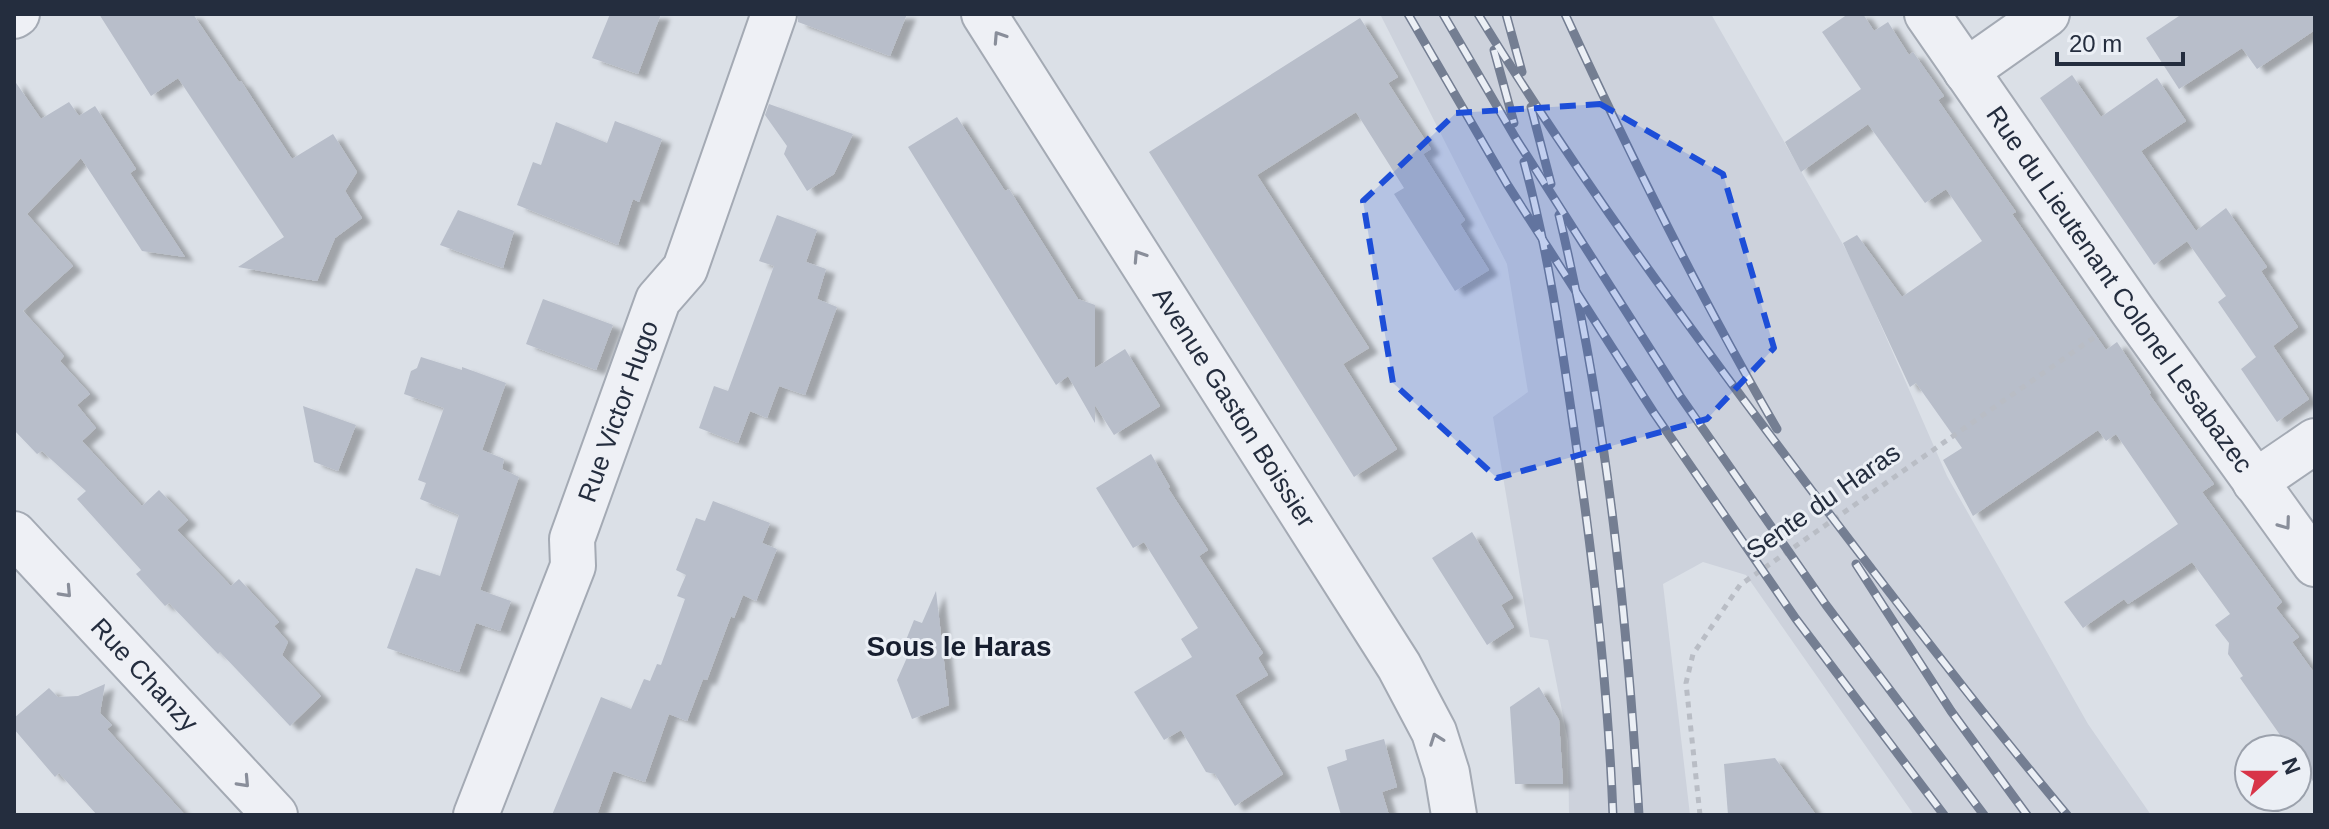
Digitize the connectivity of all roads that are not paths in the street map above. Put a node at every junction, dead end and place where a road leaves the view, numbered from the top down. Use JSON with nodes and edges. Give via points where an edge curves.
{"nodes":[{"id":1,"x":774,"y":14,"type":"edge"},
{"id":2,"x":984,"y":14,"type":"edge"},
{"id":3,"x":1927,"y":14,"type":"edge"},
{"id":4,"x":2047,"y":14,"type":"edge"},
{"id":5,"x":1966,"y":71,"type":"junction"},
{"id":6,"x":2315,"y":441,"type":"edge"},
{"id":7,"x":2255,"y":482,"type":"junction"},
{"id":8,"x":14,"y":534,"type":"edge"},
{"id":9,"x":2315,"y":564,"type":"edge"},
{"id":10,"x":275,"y":815,"type":"edge"},
{"id":11,"x":476,"y":815,"type":"edge"},
{"id":12,"x":1454,"y":815,"type":"edge"}],
"edges":[{"from":1,"to":11,"type":"street","name":"Rue Victor Hugo","via":[[685,269],[658,300],[572,539],[573,566]]},
{"from":12,"to":2,"type":"street","name":"Avenue Gaston Boissier","one_way":true,"via":[[1434,732],[1399,666]]},
{"from":3,"to":5,"type":"street","name":"Rue du Lieutenant Colonel Lesabazec"},
{"from":4,"to":5,"type":"street"},
{"from":5,"to":7,"type":"street","name":"Rue du Lieutenant Colonel Lesabazec"},
{"from":6,"to":7,"type":"street"},
{"from":7,"to":9,"type":"street","name":"Rue du Lieutenant Colonel Lesabazec","one_way":true},
{"from":8,"to":10,"type":"street","name":"Rue Chanzy","one_way":true}]}
